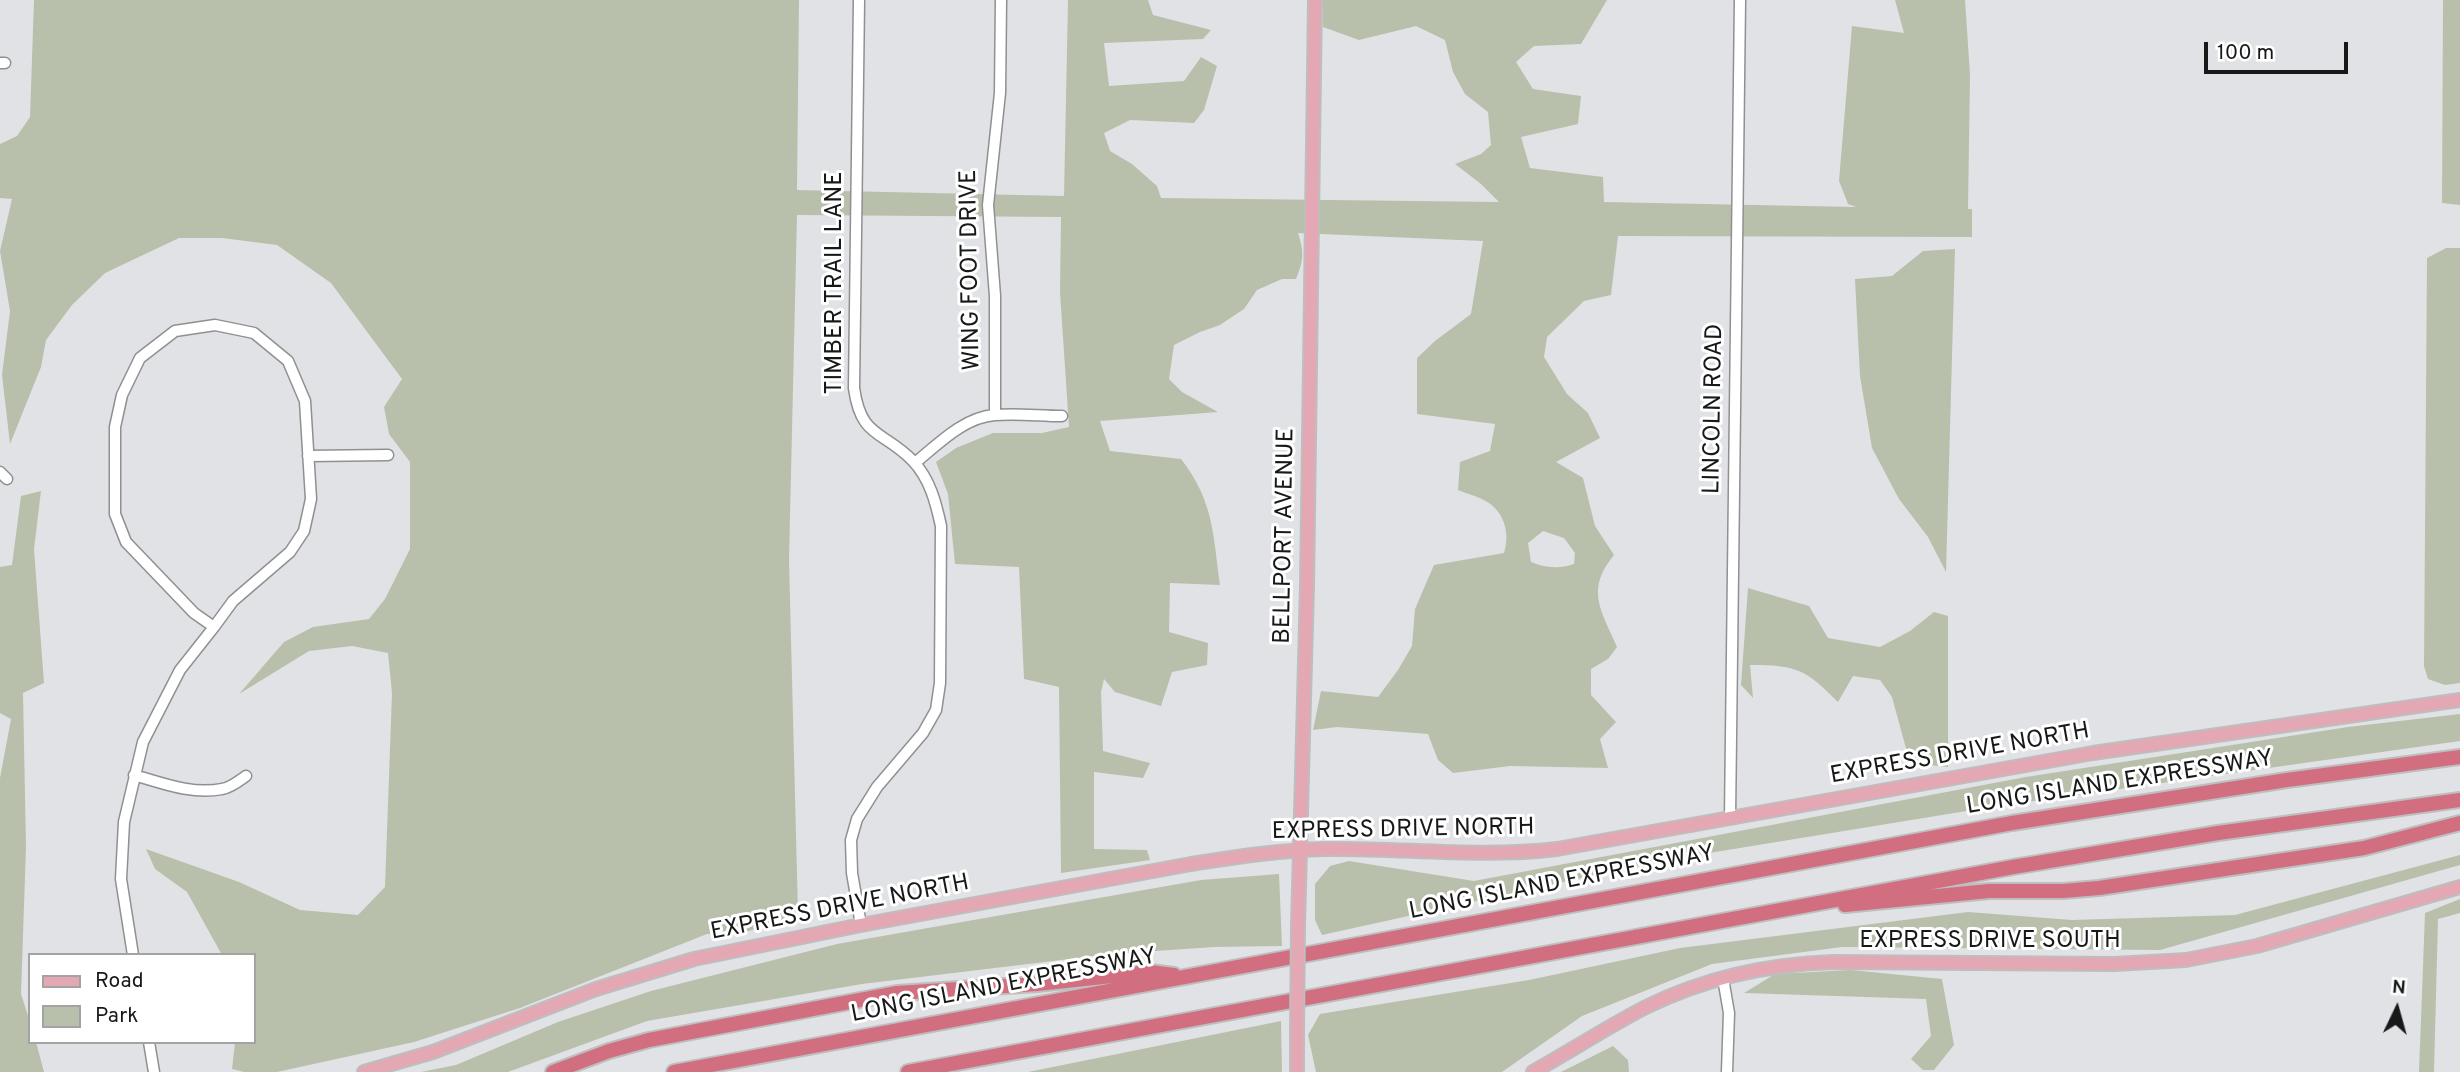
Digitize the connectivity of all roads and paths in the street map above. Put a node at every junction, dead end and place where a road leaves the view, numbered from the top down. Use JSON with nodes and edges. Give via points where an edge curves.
{"nodes":[{"id":1,"x":859,"y":0,"type":"edge"},
{"id":2,"x":1001,"y":0,"type":"edge"},
{"id":3,"x":1315,"y":0,"type":"edge"},
{"id":4,"x":1740,"y":0,"type":"edge"},
{"id":5,"x":995,"y":415,"type":"junction"},
{"id":6,"x":1062,"y":416,"type":"dead end"},
{"id":7,"x":388,"y":455,"type":"dead end"},
{"id":8,"x":308,"y":456,"type":"junction"},
{"id":9,"x":915,"y":463,"type":"junction"},
{"id":10,"x":214,"y":627,"type":"junction"},
{"id":11,"x":2460,"y":700,"type":"edge"},
{"id":12,"x":2460,"y":757,"type":"edge"},
{"id":13,"x":134,"y":775,"type":"junction"},
{"id":14,"x":246,"y":776,"type":"dead end"},
{"id":15,"x":2460,"y":800,"type":"edge"},
{"id":16,"x":1730,"y":818,"type":"junction"},
{"id":17,"x":2460,"y":823,"type":"edge"},
{"id":18,"x":1299,"y":851,"type":"junction"},
{"id":19,"x":2460,"y":887,"type":"edge"},
{"id":20,"x":1791,"y":907,"type":"junction"},
{"id":21,"x":861,"y":925,"type":"junction"},
{"id":22,"x":133,"y":953,"type":"edge"},
{"id":23,"x":1191,"y":976,"type":"junction"},
{"id":24,"x":1723,"y":978,"type":"junction"},
{"id":25,"x":149,"y":1044,"type":"edge"},
{"id":26,"x":154,"y":1072,"type":"edge"},
{"id":27,"x":364,"y":1072,"type":"edge"},
{"id":28,"x":553,"y":1072,"type":"edge"},
{"id":29,"x":674,"y":1072,"type":"edge"},
{"id":30,"x":908,"y":1072,"type":"edge"},
{"id":31,"x":1297,"y":1072,"type":"edge"},
{"id":32,"x":1533,"y":1072,"type":"edge"},
{"id":33,"x":1727,"y":1072,"type":"edge"}],
"edges":[{"from":1,"to":9,"type":"street","name":"TIMBER TRAIL LANE","via":[[854,387],[864,423]]},
{"from":2,"to":5,"type":"street","name":"WING FOOT DRIVE","via":[[1000,93],[988,205],[995,296]]},
{"from":3,"to":18,"type":"main road","name":"BELLPORT AVENUE"},
{"from":4,"to":16,"type":"street","name":"LINCOLN ROAD"},
{"from":5,"to":6,"type":"street"},
{"from":5,"to":9,"type":"street","via":[[954,432]]},
{"from":7,"to":8,"type":"street"},
{"from":8,"to":10,"type":"street","via":[[311,499],[304,531],[290,552],[233,601]]},
{"from":8,"to":10,"type":"street","via":[[305,401],[288,361],[254,332],[215,325],[175,331],[140,358],[122,394],[115,427],[115,514],[126,542],[194,613]]},
{"from":9,"to":21,"type":"street","name":"TIMBER TRAIL LANE","via":[[936,501],[941,526],[940,683],[936,710],[923,733],[877,787],[857,819],[851,840],[852,873]]},
{"from":10,"to":13,"type":"street","via":[[180,670],[143,742]]},
{"from":11,"to":16,"type":"main road","name":"EXPRESS DRIVE NORTH","via":[[2081,755]]},
{"from":12,"to":23,"type":"highway","name":"LONG ISLAND EXPRESSWAY","via":[[2012,823]]},
{"from":13,"to":14,"type":"street","via":[[197,790],[224,789]]},
{"from":13,"to":22,"type":"street","via":[[124,822],[121,879]]},
{"from":15,"to":20,"type":"highway","via":[[2149,844]]},
{"from":16,"to":18,"type":"main road","name":"EXPRESS DRIVE NORTH","via":[[1533,852]]},
{"from":17,"to":20,"type":"highway","via":[[2364,848],[2099,888],[1999,890]]},
{"from":18,"to":21,"type":"main road","name":"EXPRESS DRIVE NORTH","via":[[1191,864]]},
{"from":18,"to":31,"type":"main road","name":"BELLPORT AVENUE","bridge":true},
{"from":19,"to":24,"type":"main road","name":"EXPRESS DRIVE SOUTH","via":[[2249,948],[2186,960],[2124,964],[1824,962]]},
{"from":20,"to":30,"type":"highway"},
{"from":21,"to":27,"type":"main road","name":"EXPRESS DRIVE NORTH","via":[[645,973],[433,1052]]},
{"from":23,"to":28,"type":"highway","via":[[1150,972],[897,993],[626,1045]]},
{"from":23,"to":29,"type":"highway","name":"LONG ISLAND EXPRESSWAY"},
{"from":24,"to":32,"type":"main road","name":"EXPRESS DRIVE SOUTH","via":[[1647,1007]]},
{"from":24,"to":33,"type":"street","via":[[1728,1004]]},
{"from":25,"to":26,"type":"street"}]}
